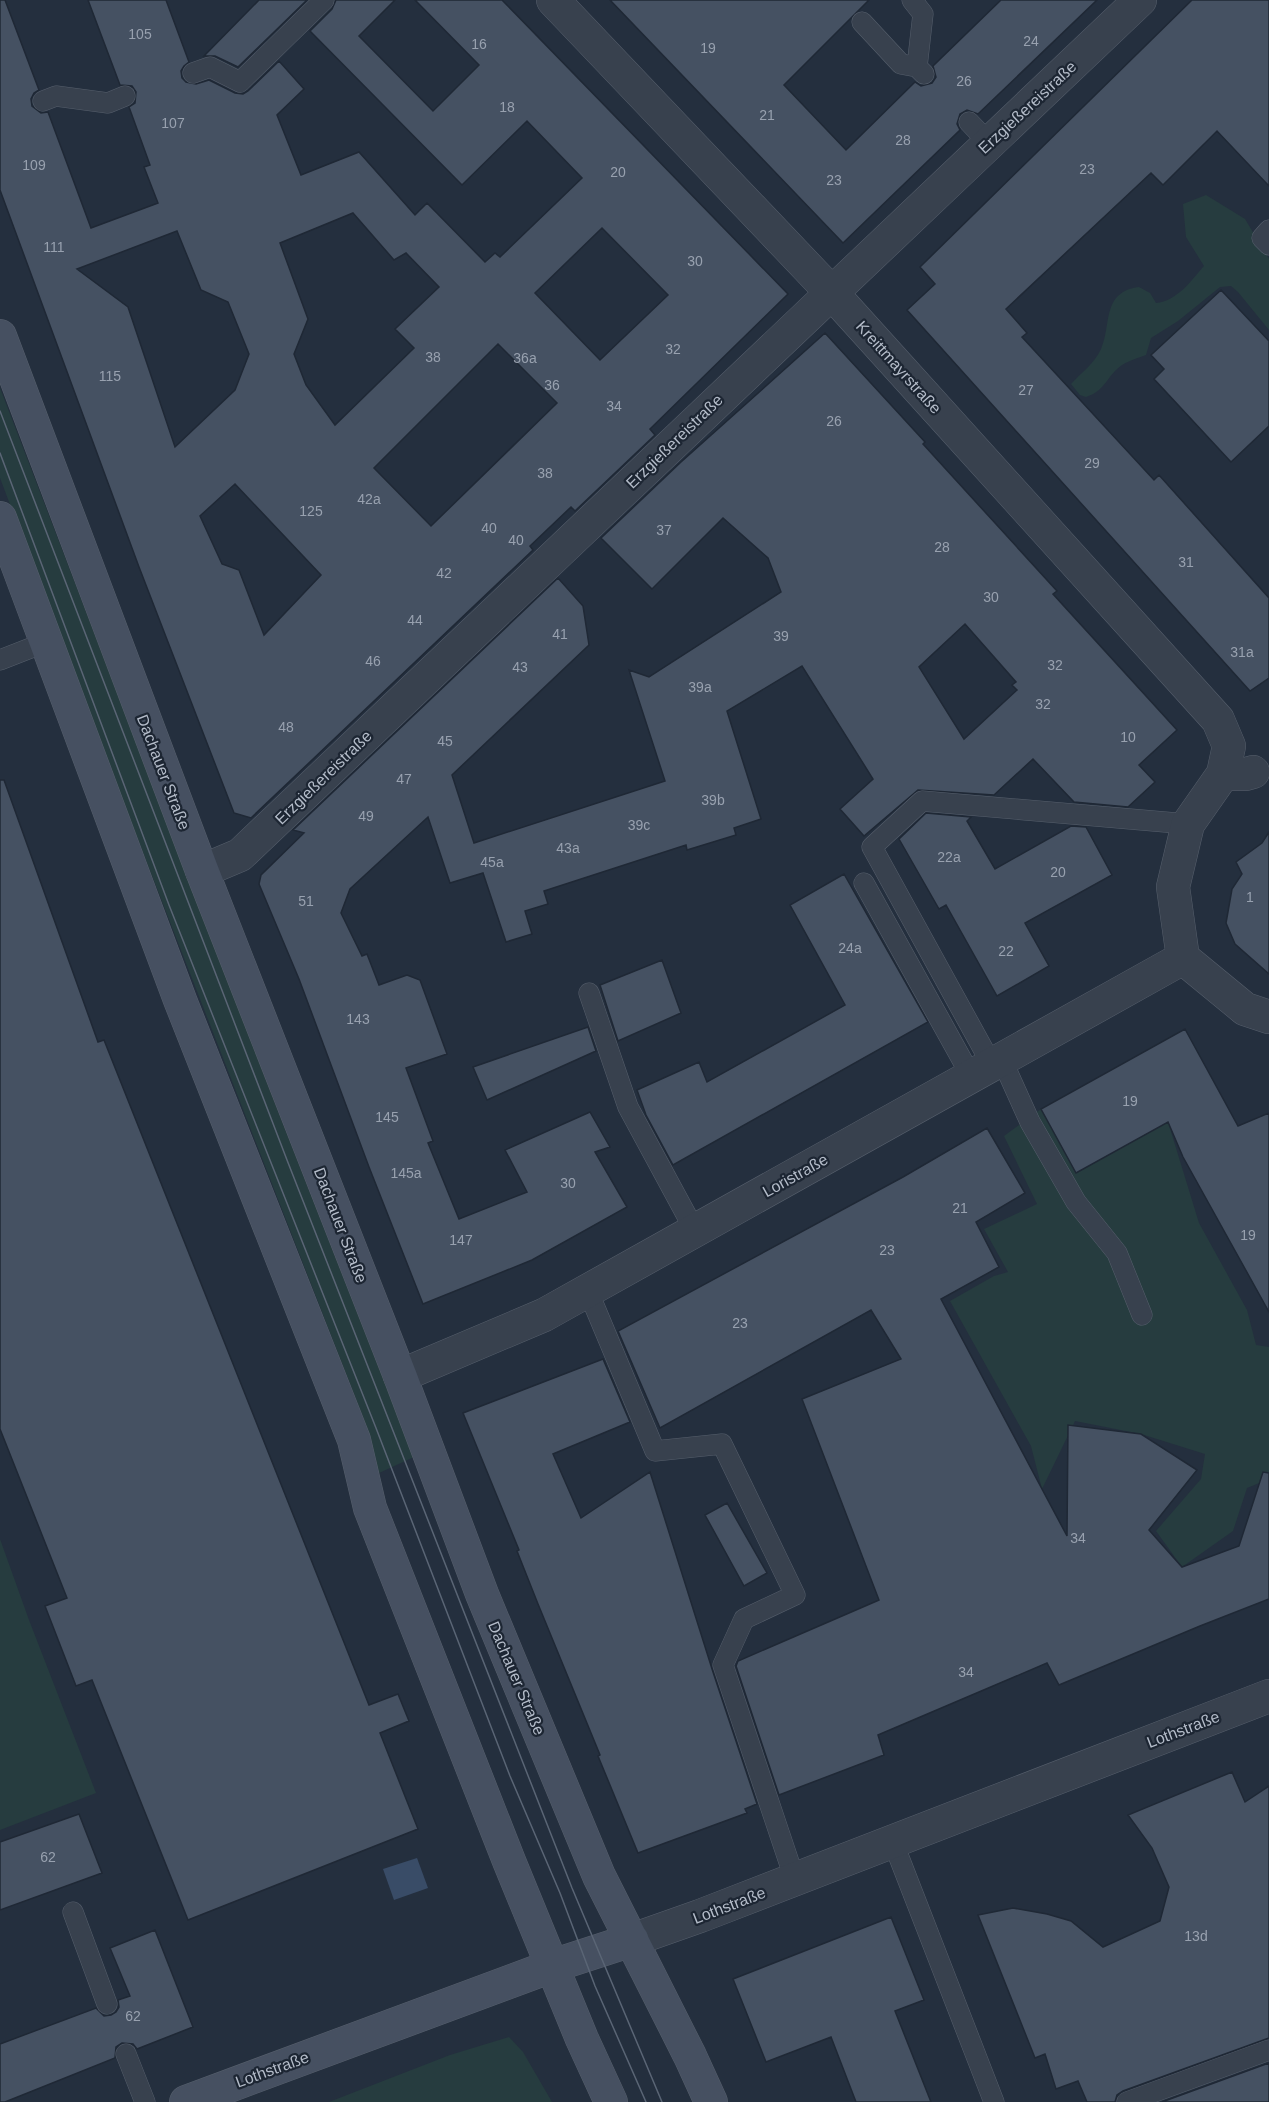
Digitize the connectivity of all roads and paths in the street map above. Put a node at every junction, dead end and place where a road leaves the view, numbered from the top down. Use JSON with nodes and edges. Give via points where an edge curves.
{"nodes":[{"id":1,"x":324,"y":0,"type":"edge"},
{"id":2,"x":553,"y":0,"type":"edge"},
{"id":3,"x":912,"y":0,"type":"edge"},
{"id":4,"x":1140,"y":0,"type":"edge"},
{"id":5,"x":862,"y":22,"type":"dead end"},
{"id":6,"x":194,"y":73,"type":"dead end"},
{"id":7,"x":124,"y":96,"type":"dead end"},
{"id":8,"x":43,"y":101,"type":"dead end"},
{"id":9,"x":1269,"y":230,"type":"edge"},
{"id":10,"x":1269,"y":244,"type":"edge"},
{"id":11,"x":831,"y":292,"type":"junction"},
{"id":12,"x":0,"y":336,"type":"edge"},
{"id":13,"x":0,"y":518,"type":"edge"},
{"id":14,"x":46,"y":642,"type":"junction"},
{"id":15,"x":0,"y":660,"type":"edge"},
{"id":16,"x":1188,"y":824,"type":"junction"},
{"id":17,"x":202,"y":871,"type":"junction"},
{"id":18,"x":864,"y":883,"type":"dead end"},
{"id":19,"x":1183,"y":958,"type":"junction"},
{"id":20,"x":589,"y":993,"type":"dead end"},
{"id":21,"x":1269,"y":1017,"type":"edge"},
{"id":22,"x":988,"y":1067,"type":"junction"},
{"id":23,"x":695,"y":1231,"type":"junction"},
{"id":24,"x":588,"y":1292,"type":"junction"},
{"id":25,"x":1142,"y":1315,"type":"dead end"},
{"id":26,"x":400,"y":1376,"type":"junction"},
{"id":27,"x":1269,"y":1696,"type":"edge"},
{"id":28,"x":893,"y":1842,"type":"junction"},
{"id":29,"x":795,"y":1880,"type":"junction"},
{"id":30,"x":73,"y":1912,"type":"dead end"},
{"id":31,"x":632,"y":1940,"type":"junction"},
{"id":32,"x":552,"y":1966,"type":"junction"},
{"id":33,"x":107,"y":2004,"type":"dead end"},
{"id":34,"x":1269,"y":2050,"type":"edge"},
{"id":35,"x":126,"y":2054,"type":"dead end"},
{"id":36,"x":145,"y":2102,"type":"edge"},
{"id":37,"x":186,"y":2102,"type":"edge"},
{"id":38,"x":611,"y":2102,"type":"edge"},
{"id":39,"x":711,"y":2102,"type":"edge"},
{"id":40,"x":994,"y":2102,"type":"edge"},
{"id":41,"x":1127,"y":2102,"type":"edge"}],
"edges":[{"from":1,"to":6,"type":"lane","via":[[240,82],[210,67]]},
{"from":2,"to":11,"type":"street","name":"Kreittmayrstraße"},
{"from":3,"to":5,"type":"lane","via":[[923,14],[921,70],[901,64]]},
{"from":4,"to":11,"type":"street","name":"Erzgießereistraße","via":[[979,132]]},
{"from":7,"to":8,"type":"lane","via":[[108,103],[56,96]]},
{"from":9,"to":10,"type":"lane","via":[[1262,238]]},
{"from":11,"to":16,"type":"street","name":"Kreittmayrstraße","via":[[1232,746]]},
{"from":11,"to":17,"type":"street","name":"Erzgießereistraße","via":[[240,855]]},
{"from":12,"to":17,"type":"main road","name":"Dachauer Straße"},
{"from":13,"to":14,"type":"main road"},
{"from":14,"to":15,"type":"lane"},
{"from":14,"to":32,"type":"main road","via":[[180,1000],[354,1440],[370,1508]]},
{"from":16,"to":19,"type":"street","via":[[1173,887]]},
{"from":16,"to":22,"type":"lane","via":[[922,801],[872,847]]},
{"from":17,"to":26,"type":"main road","name":"Dachauer Straße"},
{"from":18,"to":22,"type":"lane"},
{"from":19,"to":21,"type":"street","via":[[1245,1009]]},
{"from":19,"to":22,"type":"street","name":"Loristraße"},
{"from":20,"to":23,"type":"lane","via":[[628,1107]]},
{"from":22,"to":23,"type":"street","name":"Loristraße"},
{"from":22,"to":25,"type":"lane","via":[[1030,1122],[1076,1202],[1117,1252]]},
{"from":23,"to":24,"type":"street","name":"Loristraße"},
{"from":24,"to":26,"type":"street","name":"Loristraße","via":[[544,1315]]},
{"from":24,"to":29,"type":"lane","via":[[656,1451],[722,1444],[795,1595],[744,1619],[723,1665]]},
{"from":26,"to":31,"type":"main road","name":"Dachauer Straße","via":[[482,1594],[596,1868]]},
{"from":27,"to":28,"type":"street","name":"Lothstraße"},
{"from":28,"to":29,"type":"street","name":"Lothstraße"},
{"from":28,"to":40,"type":"lane"},
{"from":29,"to":31,"type":"street","name":"Lothstraße"},
{"from":30,"to":33,"type":"lane"},
{"from":31,"to":32,"type":"main road","name":"Lothstraße"},
{"from":31,"to":39,"type":"main road","name":"Dachauer Straße"},
{"from":32,"to":37,"type":"main road","name":"Lothstraße"},
{"from":32,"to":38,"type":"main road"},
{"from":34,"to":41,"type":"lane"},
{"from":35,"to":36,"type":"lane"}]}
